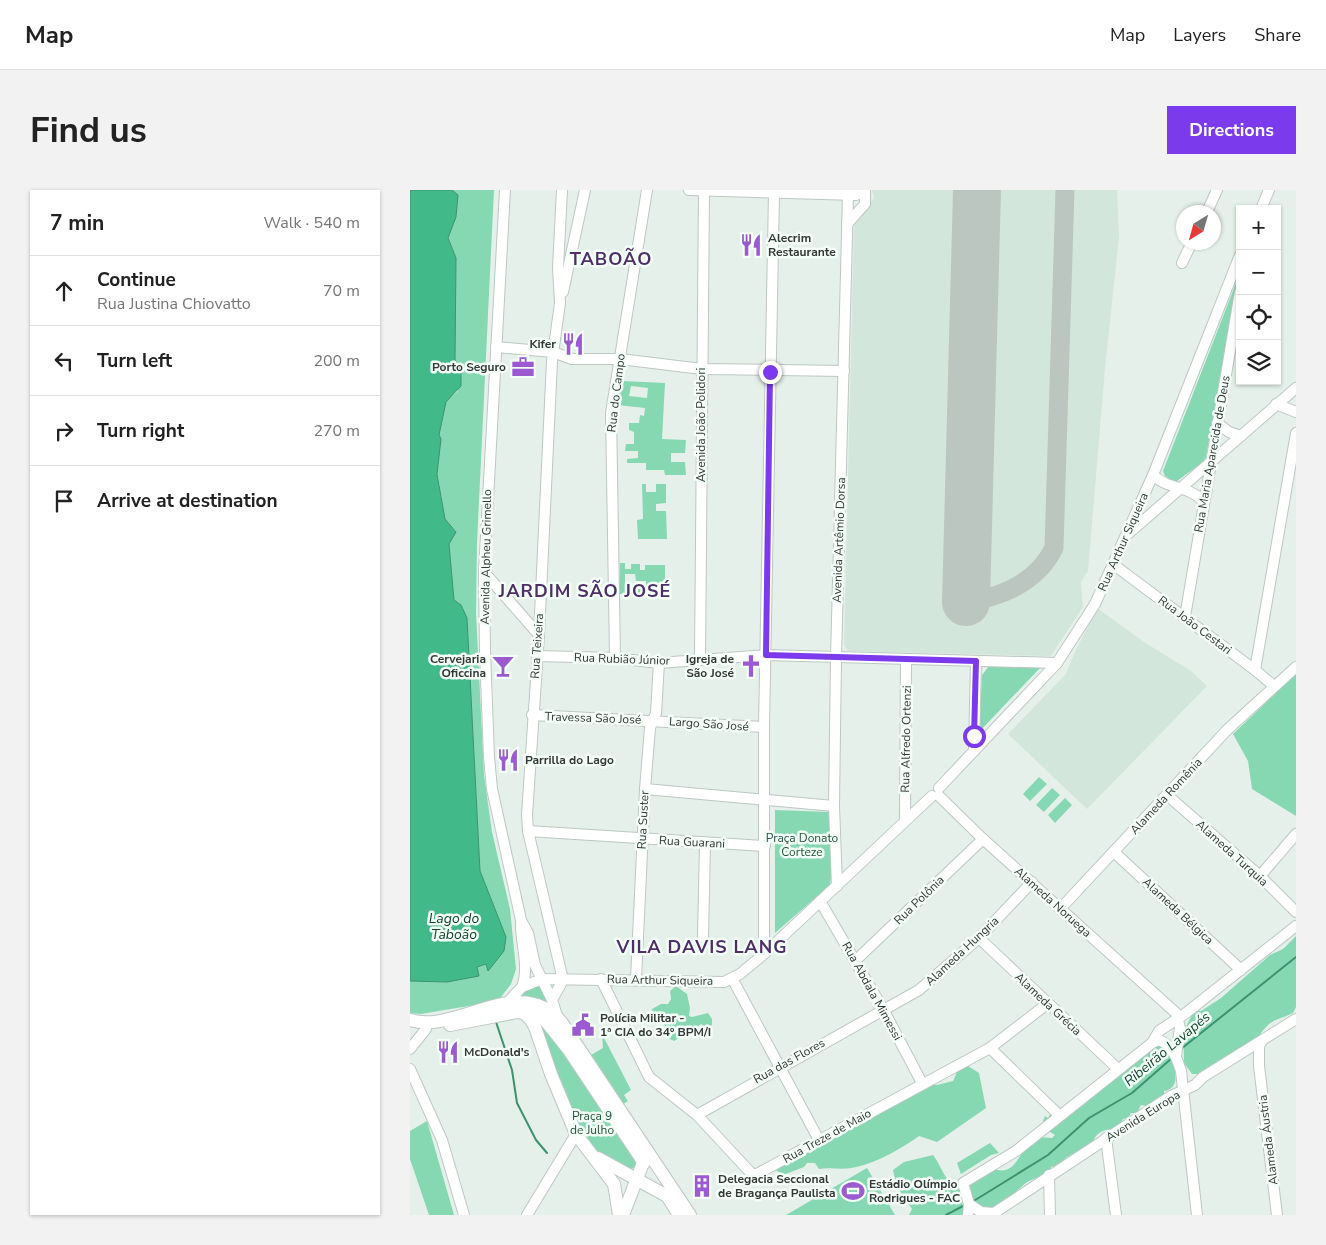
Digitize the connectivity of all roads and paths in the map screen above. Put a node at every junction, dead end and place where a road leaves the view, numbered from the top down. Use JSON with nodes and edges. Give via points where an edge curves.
{"nodes":[{"id":1,"x":505,"y":190,"type":"edge"},
{"id":2,"x":562,"y":190,"type":"edge"},
{"id":3,"x":585,"y":190,"type":"edge"},
{"id":4,"x":647,"y":190,"type":"edge"},
{"id":5,"x":689,"y":190,"type":"edge"},
{"id":6,"x":1217,"y":190,"type":"edge"},
{"id":7,"x":1269,"y":190,"type":"edge"},
{"id":8,"x":863,"y":191,"type":"edge"},
{"id":9,"x":704,"y":192,"type":"junction"},
{"id":10,"x":774,"y":193,"type":"junction"},
{"id":11,"x":848,"y":195,"type":"junction"},
{"id":12,"x":1210,"y":205,"type":"edge"},
{"id":13,"x":1263,"y":205,"type":"edge"},
{"id":14,"x":847,"y":211,"type":"junction"},
{"id":15,"x":847,"y":224,"type":"junction"},
{"id":16,"x":1188,"y":250,"type":"edge"},
{"id":17,"x":1182,"y":263,"type":"dead end"},
{"id":18,"x":1236,"y":266,"type":"edge"},
{"id":19,"x":1239,"y":295,"type":"edge"},
{"id":20,"x":560,"y":303,"type":"junction"},
{"id":21,"x":496,"y":347,"type":"junction"},
{"id":22,"x":554,"y":352,"type":"junction"},
{"id":23,"x":620,"y":359,"type":"junction"},
{"id":24,"x":702,"y":369,"type":"junction"},
{"id":25,"x":844,"y":371,"type":"junction"},
{"id":26,"x":770,"y":372,"type":"junction"},
{"id":27,"x":1296,"y":388,"type":"edge"},
{"id":28,"x":1276,"y":404,"type":"junction"},
{"id":29,"x":1296,"y":412,"type":"edge"},
{"id":30,"x":1217,"y":424,"type":"junction"},
{"id":31,"x":1296,"y":433,"type":"edge"},
{"id":32,"x":1241,"y":436,"type":"junction"},
{"id":33,"x":1211,"y":461,"type":"junction"},
{"id":34,"x":1153,"y":475,"type":"junction"},
{"id":35,"x":1183,"y":488,"type":"junction"},
{"id":36,"x":1203,"y":500,"type":"junction"},
{"id":37,"x":1126,"y":536,"type":"junction"},
{"id":38,"x":1114,"y":565,"type":"junction"},
{"id":39,"x":484,"y":572,"type":"junction"},
{"id":40,"x":1185,"y":617,"type":"junction"},
{"id":41,"x":539,"y":635,"type":"junction"},
{"id":42,"x":766,"y":655,"type":"junction"},
{"id":43,"x":537,"y":656,"type":"junction"},
{"id":44,"x":615,"y":658,"type":"junction"},
{"id":45,"x":836,"y":658,"type":"junction"},
{"id":46,"x":906,"y":659,"type":"junction"},
{"id":47,"x":700,"y":660,"type":"junction"},
{"id":48,"x":976,"y":661,"type":"junction"},
{"id":49,"x":659,"y":663,"type":"junction"},
{"id":50,"x":1057,"y":663,"type":"junction"},
{"id":51,"x":1296,"y":668,"type":"edge"},
{"id":52,"x":1254,"y":670,"type":"junction"},
{"id":53,"x":1274,"y":686,"type":"junction"},
{"id":54,"x":532,"y":715,"type":"junction"},
{"id":55,"x":653,"y":720,"type":"junction"},
{"id":56,"x":764,"y":727,"type":"junction"},
{"id":57,"x":974,"y":751,"type":"junction"},
{"id":58,"x":645,"y":789,"type":"junction"},
{"id":59,"x":937,"y":793,"type":"junction"},
{"id":60,"x":1167,"y":795,"type":"junction"},
{"id":61,"x":764,"y":799,"type":"junction"},
{"id":62,"x":834,"y":806,"type":"junction"},
{"id":63,"x":905,"y":820,"type":"junction"},
{"id":64,"x":528,"y":831,"type":"junction"},
{"id":65,"x":1296,"y":834,"type":"edge"},
{"id":66,"x":642,"y":839,"type":"junction"},
{"id":67,"x":983,"y":839,"type":"junction"},
{"id":68,"x":705,"y":843,"type":"junction"},
{"id":69,"x":765,"y":846,"type":"junction"},
{"id":70,"x":1115,"y":852,"type":"junction"},
{"id":71,"x":1260,"y":876,"type":"junction"},
{"id":72,"x":1032,"y":882,"type":"junction"},
{"id":73,"x":836,"y":886,"type":"junction"},
{"id":74,"x":820,"y":901,"type":"junction"},
{"id":75,"x":1061,"y":908,"type":"junction"},
{"id":76,"x":1296,"y":912,"type":"edge"},
{"id":77,"x":521,"y":920,"type":"junction"},
{"id":78,"x":1296,"y":926,"type":"edge"},
{"id":79,"x":704,"y":937,"type":"dead end"},
{"id":80,"x":979,"y":938,"type":"junction"},
{"id":81,"x":764,"y":954,"type":"junction"},
{"id":82,"x":855,"y":961,"type":"junction"},
{"id":83,"x":1241,"y":970,"type":"junction"},
{"id":84,"x":542,"y":979,"type":"junction"},
{"id":85,"x":601,"y":979,"type":"junction"},
{"id":86,"x":563,"y":980,"type":"junction"},
{"id":87,"x":636,"y":980,"type":"junction"},
{"id":88,"x":732,"y":980,"type":"junction"},
{"id":89,"x":522,"y":986,"type":"junction"},
{"id":90,"x":552,"y":1000,"type":"junction"},
{"id":91,"x":506,"y":1004,"type":"junction"},
{"id":92,"x":1047,"y":1004,"type":"junction"},
{"id":93,"x":526,"y":1007,"type":"junction"},
{"id":94,"x":883,"y":1010,"type":"junction"},
{"id":95,"x":558,"y":1019,"type":"junction"},
{"id":96,"x":1178,"y":1019,"type":"junction"},
{"id":97,"x":1296,"y":1019,"type":"edge"},
{"id":98,"x":410,"y":1020,"type":"edge"},
{"id":99,"x":426,"y":1025,"type":"junction"},
{"id":100,"x":410,"y":1027,"type":"edge"},
{"id":101,"x":1262,"y":1041,"type":"junction"},
{"id":102,"x":1152,"y":1043,"type":"junction"},
{"id":103,"x":990,"y":1048,"type":"junction"},
{"id":104,"x":410,"y":1049,"type":"edge"},
{"id":105,"x":1176,"y":1053,"type":"junction"},
{"id":106,"x":1242,"y":1054,"type":"junction"},
{"id":107,"x":780,"y":1066,"type":"junction"},
{"id":108,"x":1259,"y":1066,"type":"junction"},
{"id":109,"x":410,"y":1069,"type":"edge"},
{"id":110,"x":1118,"y":1069,"type":"junction"},
{"id":111,"x":1182,"y":1071,"type":"junction"},
{"id":112,"x":1203,"y":1077,"type":"junction"},
{"id":113,"x":922,"y":1083,"type":"junction"},
{"id":114,"x":1183,"y":1091,"type":"junction"},
{"id":115,"x":1171,"y":1096,"type":"junction"},
{"id":116,"x":696,"y":1115,"type":"junction"},
{"id":117,"x":1059,"y":1115,"type":"junction"},
{"id":118,"x":576,"y":1134,"type":"junction"},
{"id":119,"x":1106,"y":1138,"type":"junction"},
{"id":120,"x":819,"y":1140,"type":"junction"},
{"id":121,"x":585,"y":1149,"type":"junction"},
{"id":122,"x":645,"y":1157,"type":"junction"},
{"id":123,"x":1049,"y":1175,"type":"junction"},
{"id":124,"x":637,"y":1181,"type":"junction"},
{"id":125,"x":1029,"y":1188,"type":"junction"},
{"id":126,"x":667,"y":1196,"type":"junction"},
{"id":127,"x":969,"y":1204,"type":"junction"},
{"id":128,"x":1050,"y":1212,"type":"edge"},
{"id":129,"x":992,"y":1214,"type":"edge"},
{"id":130,"x":464,"y":1215,"type":"edge"},
{"id":131,"x":527,"y":1215,"type":"edge"},
{"id":132,"x":619,"y":1215,"type":"edge"},
{"id":133,"x":623,"y":1215,"type":"edge"},
{"id":134,"x":679,"y":1215,"type":"edge"},
{"id":135,"x":690,"y":1215,"type":"edge"},
{"id":136,"x":968,"y":1215,"type":"edge"},
{"id":137,"x":1116,"y":1215,"type":"edge"},
{"id":138,"x":1197,"y":1215,"type":"edge"},
{"id":139,"x":1277,"y":1215,"type":"edge"}],
"edges":[{"from":1,"to":21,"type":"street","name":"Avenida Alpheu Grimello"},
{"from":2,"to":20,"type":"street","name":"Rua Teixeira","via":[[558,268]]},
{"from":3,"to":20,"type":"street"},
{"from":4,"to":23,"type":"street","name":"Rua do Campo"},
{"from":5,"to":9,"type":"street"},
{"from":6,"to":12,"type":"street"},
{"from":7,"to":13,"type":"street"},
{"from":8,"to":11,"type":"street"},
{"from":8,"to":14,"type":"street"},
{"from":8,"to":15,"type":"street","via":[[865,204]]},
{"from":9,"to":10,"type":"street"},
{"from":9,"to":24,"type":"street","name":"Avenida João Polidori"},
{"from":10,"to":11,"type":"street"},
{"from":10,"to":26,"type":"street"},
{"from":11,"to":14,"type":"street","name":"Avenida Artêmio Dorsa"},
{"from":14,"to":15,"type":"street","name":"Avenida Artêmio Dorsa"},
{"from":15,"to":25,"type":"street","name":"Avenida Artêmio Dorsa"},
{"from":16,"to":17,"type":"street"},
{"from":18,"to":34,"type":"street","name":"Rua Arthur Siqueira"},
{"from":19,"to":30,"type":"street","name":"Rua Maria Aparecida de Deus"},
{"from":20,"to":22,"type":"street","name":"Rua Teixeira"},
{"from":21,"to":22,"type":"street"},
{"from":21,"to":39,"type":"street","name":"Avenida Alpheu Grimello"},
{"from":22,"to":23,"type":"street","via":[[572,359]]},
{"from":22,"to":41,"type":"street","name":"Rua Teixeira"},
{"from":23,"to":24,"type":"street"},
{"from":23,"to":44,"type":"street","name":"Rua do Campo","via":[[610,429]]},
{"from":24,"to":26,"type":"street"},
{"from":24,"to":47,"type":"street","name":"Avenida João Polidori"},
{"from":25,"to":26,"type":"street"},
{"from":25,"to":45,"type":"street","name":"Avenida Artêmio Dorsa"},
{"from":26,"to":42,"type":"street"},
{"from":27,"to":28,"type":"street"},
{"from":28,"to":29,"type":"street"},
{"from":28,"to":32,"type":"street"},
{"from":30,"to":32,"type":"street"},
{"from":30,"to":33,"type":"street","name":"Rua Maria Aparecida de Deus"},
{"from":31,"to":52,"type":"street"},
{"from":32,"to":33,"type":"street"},
{"from":33,"to":35,"type":"street"},
{"from":33,"to":36,"type":"street","name":"Rua Maria Aparecida de Deus"},
{"from":34,"to":35,"type":"street","via":[[1166,486]]},
{"from":34,"to":37,"type":"street","name":"Rua Arthur Siqueira"},
{"from":35,"to":36,"type":"street"},
{"from":35,"to":37,"type":"street"},
{"from":36,"to":40,"type":"street","name":"Rua Maria Aparecida de Deus"},
{"from":37,"to":38,"type":"street","name":"Rua Arthur Siqueira"},
{"from":38,"to":40,"type":"street","name":"Rua João Cestari"},
{"from":38,"to":50,"type":"street","name":"Rua Arthur Siqueira","via":[[1095,604]]},
{"from":39,"to":41,"type":"street"},
{"from":39,"to":77,"type":"street","name":"Avenida Alpheu Grimello","via":[[489,765],[499,826]]},
{"from":40,"to":52,"type":"street","name":"Rua João Cestari"},
{"from":41,"to":43,"type":"street","name":"Rua Teixeira"},
{"from":42,"to":45,"type":"street","name":"Rua Rubião Júnior"},
{"from":42,"to":47,"type":"street","name":"Rua Rubião Júnior"},
{"from":42,"to":56,"type":"street"},
{"from":43,"to":44,"type":"street","name":"Rua Rubião Júnior"},
{"from":43,"to":54,"type":"street","name":"Rua Teixeira"},
{"from":44,"to":49,"type":"street","name":"Rua Rubião Júnior"},
{"from":45,"to":46,"type":"street","name":"Rua Rubião Júnior"},
{"from":45,"to":62,"type":"street","name":"Avenida Artêmio Dorsa"},
{"from":46,"to":48,"type":"street","name":"Rua Rubião Júnior"},
{"from":46,"to":63,"type":"street","name":"Rua Alfredo Ortenzi"},
{"from":47,"to":49,"type":"street","name":"Rua Rubião Júnior"},
{"from":48,"to":50,"type":"street","name":"Rua Rubião Júnior"},
{"from":48,"to":57,"type":"street"},
{"from":49,"to":55,"type":"street","name":"Rua Suster"},
{"from":50,"to":57,"type":"street","name":"Rua Arthur Siqueira"},
{"from":51,"to":53,"type":"street","name":"Alameda Romênia"},
{"from":52,"to":53,"type":"street","name":"Rua João Cestari"},
{"from":53,"to":60,"type":"street","name":"Alameda Romênia","via":[[1228,729]]},
{"from":54,"to":55,"type":"street","name":"Travessa São José"},
{"from":54,"to":64,"type":"street","name":"Rua Teixeira"},
{"from":55,"to":56,"type":"street","name":"Largo São José"},
{"from":55,"to":58,"type":"street","name":"Rua Suster"},
{"from":56,"to":61,"type":"street"},
{"from":57,"to":59,"type":"street","name":"Rua Arthur Siqueira"},
{"from":58,"to":61,"type":"street"},
{"from":58,"to":66,"type":"street","name":"Rua Suster"},
{"from":59,"to":63,"type":"street","name":"Rua Arthur Siqueira"},
{"from":59,"to":67,"type":"street","name":"Alameda Noruega"},
{"from":60,"to":70,"type":"street","name":"Alameda Romênia"},
{"from":60,"to":71,"type":"street","name":"Alameda Turquia"},
{"from":61,"to":62,"type":"street"},
{"from":61,"to":69,"type":"street"},
{"from":62,"to":73,"type":"street","name":"Avenida Artêmio Dorsa"},
{"from":63,"to":73,"type":"street","name":"Rua Arthur Siqueira"},
{"from":64,"to":66,"type":"street","name":"Rua Guarani"},
{"from":64,"to":86,"type":"street","name":"Rua Teixeira"},
{"from":65,"to":71,"type":"street"},
{"from":66,"to":68,"type":"street","name":"Rua Guarani"},
{"from":66,"to":87,"type":"street","name":"Rua Suster"},
{"from":67,"to":72,"type":"street","name":"Alameda Noruega"},
{"from":67,"to":82,"type":"street","name":"Rua Polônia"},
{"from":68,"to":69,"type":"street","name":"Rua Guarani"},
{"from":68,"to":79,"type":"street"},
{"from":69,"to":81,"type":"street"},
{"from":70,"to":75,"type":"street","name":"Alameda Romênia"},
{"from":70,"to":83,"type":"street","name":"Alameda Bélgica"},
{"from":71,"to":76,"type":"street","name":"Alameda Turquia"},
{"from":72,"to":75,"type":"street","name":"Alameda Noruega"},
{"from":72,"to":80,"type":"street","name":"Alameda Hungria"},
{"from":73,"to":74,"type":"street","name":"Rua Arthur Siqueira"},
{"from":74,"to":81,"type":"street","name":"Rua Arthur Siqueira"},
{"from":74,"to":82,"type":"street","name":"Rua Abdala Mimessi"},
{"from":75,"to":96,"type":"street","name":"Alameda Noruega"},
{"from":77,"to":84,"type":"street","name":"Avenida Alpheu Grimello"},
{"from":77,"to":89,"type":"street","name":"Avenida Alpheu Grimello","via":[[527,969]]},
{"from":78,"to":83,"type":"street"},
{"from":80,"to":92,"type":"street","name":"Alameda Grécia"},
{"from":80,"to":94,"type":"street","name":"Alameda Hungria","via":[[923,987]]},
{"from":81,"to":88,"type":"street","name":"Rua Arthur Siqueira"},
{"from":82,"to":94,"type":"street","name":"Rua Abdala Mimessi"},
{"from":83,"to":96,"type":"street"},
{"from":84,"to":86,"type":"street","name":"Rua Arthur Siqueira"},
{"from":84,"to":89,"type":"street","name":"Rua Arthur Siqueira"},
{"from":84,"to":90,"type":"street","name":"Avenida Alpheu Grimello"},
{"from":85,"to":86,"type":"street","name":"Rua Arthur Siqueira"},
{"from":85,"to":87,"type":"street","name":"Rua Arthur Siqueira"},
{"from":85,"to":116,"type":"street","name":"Rua Treze de Maio","via":[[649,1077]]},
{"from":86,"to":90,"type":"street"},
{"from":87,"to":88,"type":"street","name":"Rua Arthur Siqueira"},
{"from":88,"to":107,"type":"street"},
{"from":89,"to":91,"type":"street","name":"Rua Arthur Siqueira"},
{"from":90,"to":95,"type":"street","name":"Avenida Alpheu Grimello"},
{"from":91,"to":93,"type":"main road"},
{"from":91,"to":99,"type":"main road"},
{"from":92,"to":103,"type":"street","name":"Rua Treze de Maio"},
{"from":92,"to":110,"type":"street","name":"Alameda Grécia"},
{"from":93,"to":95,"type":"main road","via":[[543,1008]]},
{"from":93,"to":99,"type":"main road"},
{"from":93,"to":118,"type":"main road"},
{"from":93,"to":122,"type":"main road","via":[[544,1019],[554,1031]]},
{"from":94,"to":107,"type":"street","name":"Rua das Flores"},
{"from":94,"to":113,"type":"street","name":"Rua Abdala Mimessi"},
{"from":95,"to":122,"type":"main road"},
{"from":96,"to":102,"type":"street","via":[[1159,1031]]},
{"from":96,"to":105,"type":"street","name":"Alameda Noruega","via":[[1180,1037]]},
{"from":97,"to":101,"type":"street","name":"Avenida Europa"},
{"from":98,"to":99,"type":"main road"},
{"from":99,"to":100,"type":"main road"},
{"from":99,"to":104,"type":"street"},
{"from":101,"to":106,"type":"street","name":"Avenida Europa"},
{"from":101,"to":108,"type":"street","name":"Alameda Áustria"},
{"from":102,"to":105,"type":"street","via":[[1163,1041]]},
{"from":102,"to":110,"type":"street"},
{"from":103,"to":113,"type":"street","name":"Rua Treze de Maio"},
{"from":103,"to":117,"type":"street"},
{"from":105,"to":111,"type":"street"},
{"from":106,"to":108,"type":"street","via":[[1251,1057]]},
{"from":106,"to":112,"type":"street","name":"Avenida Europa"},
{"from":107,"to":116,"type":"street","name":"Rua das Flores"},
{"from":107,"to":120,"type":"street"},
{"from":108,"to":139,"type":"street","name":"Alameda Áustria"},
{"from":109,"to":130,"type":"street","via":[[442,1140]]},
{"from":110,"to":117,"type":"street"},
{"from":111,"to":112,"type":"street","via":[[1190,1077]]},
{"from":111,"to":114,"type":"street"},
{"from":111,"to":115,"type":"street"},
{"from":112,"to":114,"type":"street","name":"Avenida Europa"},
{"from":113,"to":120,"type":"street","name":"Rua Treze de Maio"},
{"from":114,"to":115,"type":"street","name":"Avenida Europa"},
{"from":114,"to":138,"type":"street"},
{"from":115,"to":119,"type":"street","name":"Avenida Europa"},
{"from":116,"to":120,"type":"street","name":"Rua Treze de Maio","via":[[755,1174]]},
{"from":117,"to":127,"type":"street","via":[[1016,1151],[963,1183]]},
{"from":118,"to":121,"type":"main road"},
{"from":118,"to":131,"type":"street"},
{"from":119,"to":123,"type":"street","name":"Avenida Europa"},
{"from":119,"to":137,"type":"street"},
{"from":121,"to":124,"type":"main road"},
{"from":121,"to":132,"type":"main road","via":[[614,1184]]},
{"from":122,"to":124,"type":"main road"},
{"from":122,"to":126,"type":"main road"},
{"from":122,"to":135,"type":"main road"},
{"from":123,"to":125,"type":"street","name":"Avenida Europa"},
{"from":123,"to":128,"type":"street"},
{"from":124,"to":126,"type":"main road"},
{"from":124,"to":133,"type":"main road"},
{"from":125,"to":128,"type":"street","via":[[1040,1194]]},
{"from":125,"to":129,"type":"street","name":"Avenida Europa"},
{"from":126,"to":134,"type":"main road"},
{"from":127,"to":129,"type":"street","via":[[981,1212]]},
{"from":127,"to":136,"type":"street"}]}
